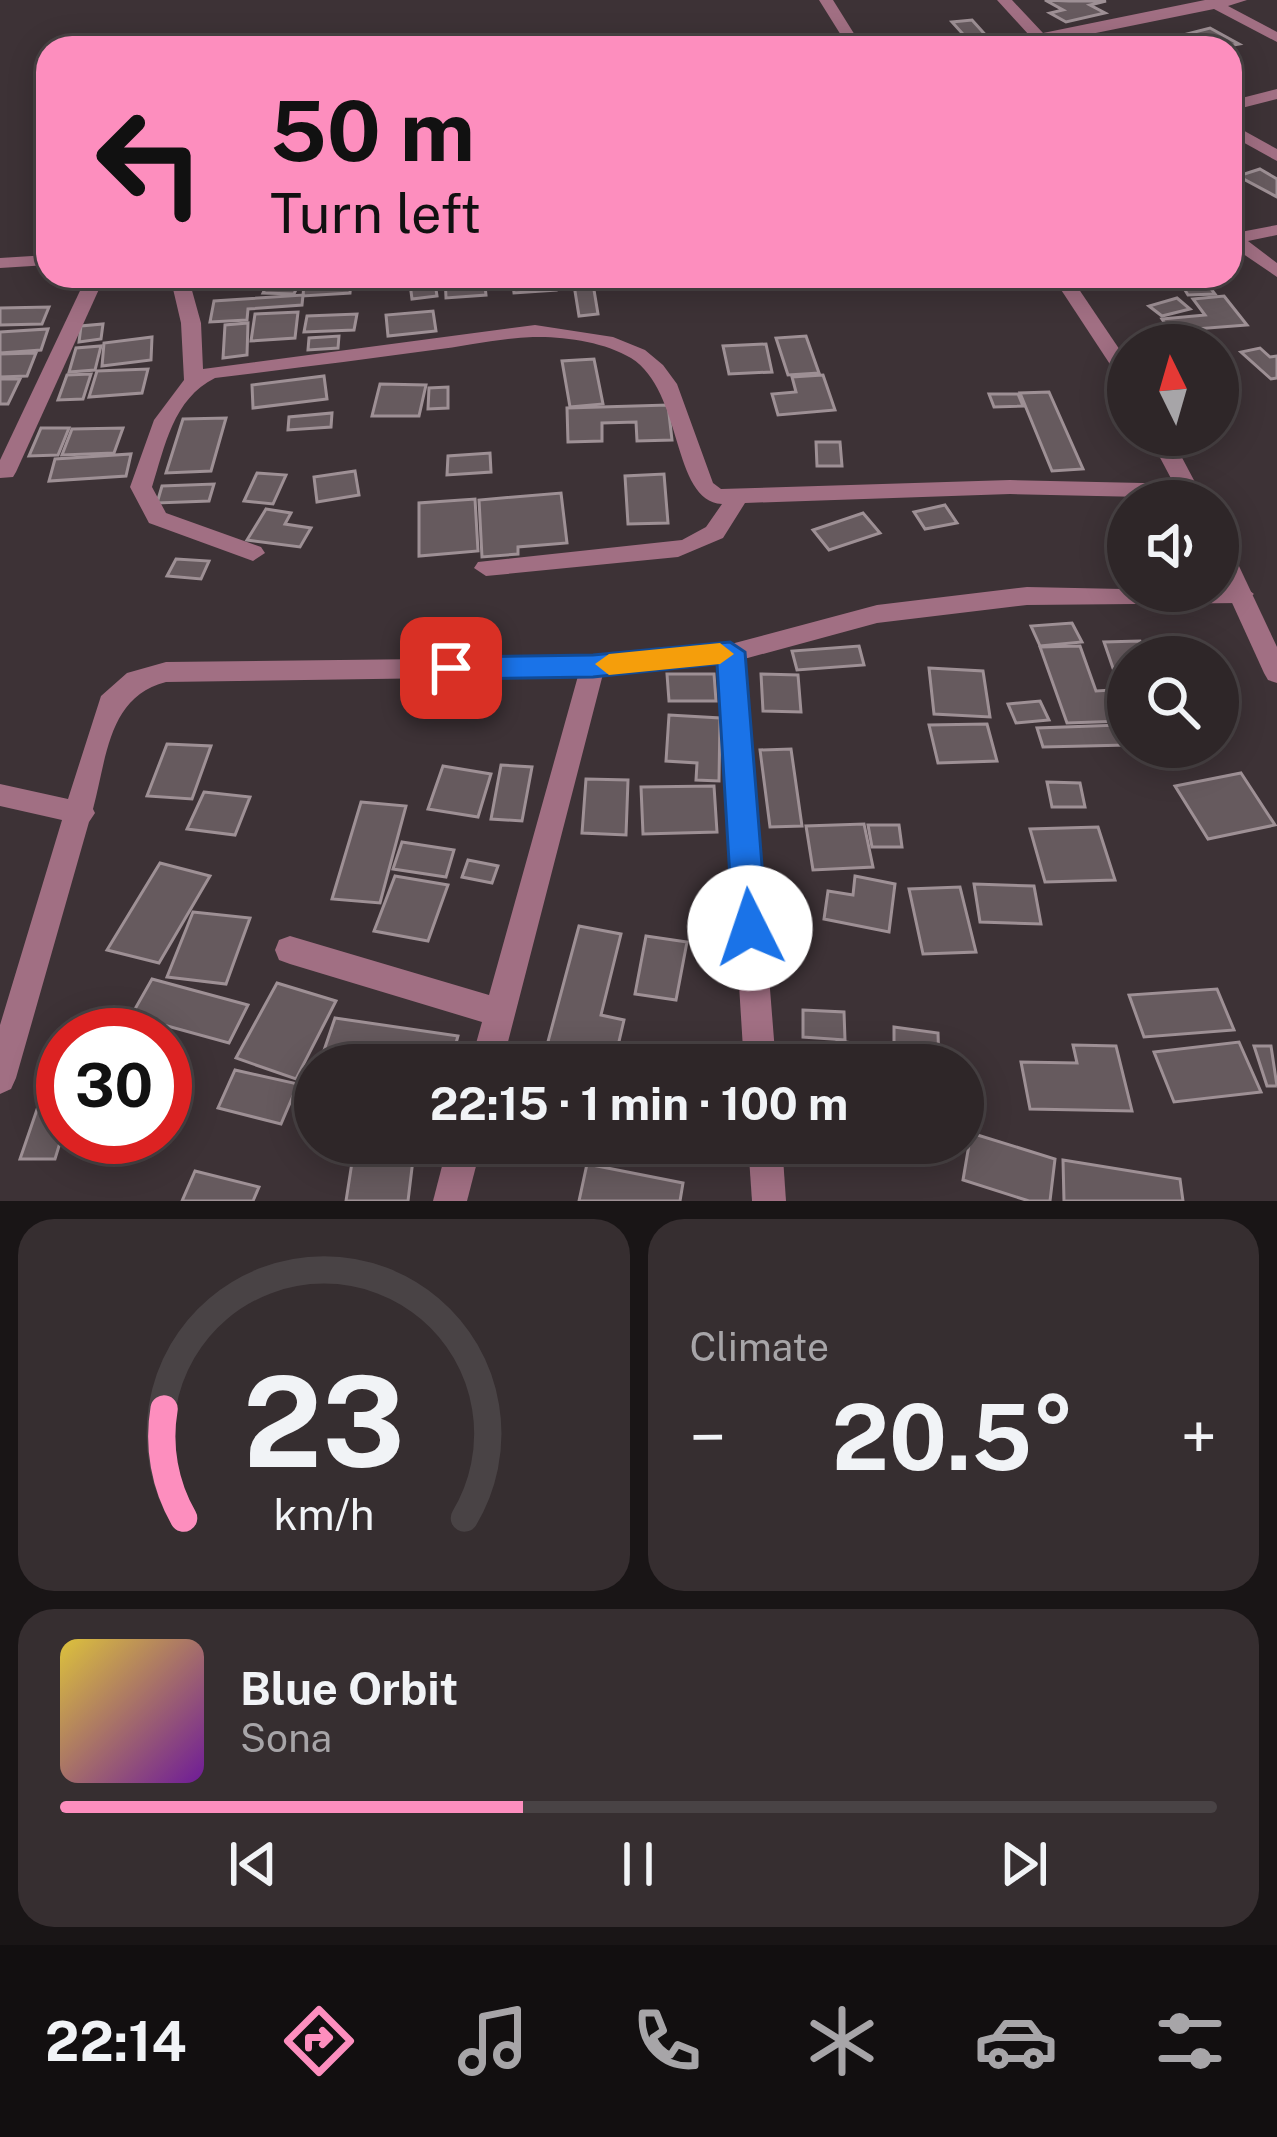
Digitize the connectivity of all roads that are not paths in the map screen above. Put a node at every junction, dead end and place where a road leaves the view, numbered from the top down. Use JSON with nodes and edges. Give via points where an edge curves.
{"nodes":[{"id":1,"x":826,"y":0,"type":"edge"},
{"id":2,"x":1004,"y":0,"type":"edge"},
{"id":3,"x":1240,"y":0,"type":"edge"},
{"id":4,"x":1212,"y":3,"type":"edge"},
{"id":5,"x":1081,"y":32,"type":"junction"},
{"id":6,"x":848,"y":36,"type":"edge"},
{"id":7,"x":1038,"y":36,"type":"edge"},
{"id":8,"x":1054,"y":36,"type":"edge"},
{"id":9,"x":1087,"y":36,"type":"edge"},
{"id":10,"x":1277,"y":38,"type":"edge"},
{"id":11,"x":1277,"y":94,"type":"edge"},
{"id":12,"x":1242,"y":103,"type":"edge"},
{"id":13,"x":1242,"y":135,"type":"edge"},
{"id":14,"x":1277,"y":156,"type":"edge"},
{"id":15,"x":1277,"y":230,"type":"edge"},
{"id":16,"x":1242,"y":237,"type":"edge"},
{"id":17,"x":1242,"y":246,"type":"edge"},
{"id":18,"x":36,"y":261,"type":"edge"},
{"id":19,"x":0,"y":263,"type":"edge"},
{"id":20,"x":1277,"y":272,"type":"edge"},
{"id":21,"x":90,"y":288,"type":"edge"},
{"id":22,"x":182,"y":288,"type":"edge"},
{"id":23,"x":1069,"y":288,"type":"edge"},
{"id":24,"x":1107,"y":345,"type":"edge"},
{"id":25,"x":193,"y":379,"type":"junction"},
{"id":26,"x":5,"y":472,"type":"dead end"},
{"id":27,"x":1107,"y":495,"type":"edge"},
{"id":28,"x":736,"y":499,"type":"junction"},
{"id":29,"x":253,"y":553,"type":"dead end"},
{"id":30,"x":485,"y":568,"type":"dead end"},
{"id":31,"x":1239,"y":588,"type":"edge"},
{"id":32,"x":1242,"y":594,"type":"junction"},
{"id":33,"x":730,"y":652,"type":"junction"},
{"id":34,"x":593,"y":666,"type":"junction"},
{"id":35,"x":1277,"y":674,"type":"edge"},
{"id":36,"x":0,"y":795,"type":"edge"},
{"id":37,"x":81,"y":813,"type":"junction"},
{"id":38,"x":290,"y":950,"type":"dead end"},
{"id":39,"x":500,"y":1012,"type":"junction"},
{"id":40,"x":492,"y":1044,"type":"edge"},
{"id":41,"x":758,"y":1044,"type":"edge"},
{"id":42,"x":0,"y":1078,"type":"edge"},
{"id":43,"x":460,"y":1164,"type":"edge"},
{"id":44,"x":766,"y":1164,"type":"edge"},
{"id":45,"x":450,"y":1201,"type":"edge"},
{"id":46,"x":769,"y":1201,"type":"edge"}],
"edges":[{"from":1,"to":6,"type":"street"},
{"from":2,"to":7,"type":"street"},
{"from":3,"to":4,"type":"street"},
{"from":4,"to":5,"type":"street"},
{"from":4,"to":10,"type":"street"},
{"from":5,"to":8,"type":"street"},
{"from":5,"to":9,"type":"street"},
{"from":11,"to":12,"type":"street"},
{"from":13,"to":14,"type":"street"},
{"from":15,"to":16,"type":"street"},
{"from":17,"to":20,"type":"street"},
{"from":18,"to":19,"type":"street"},
{"from":21,"to":26,"type":"street"},
{"from":22,"to":25,"type":"street"},
{"from":23,"to":24,"type":"street"},
{"from":25,"to":28,"type":"street","via":[[536,331],[581,334],[652,360],[671,384],[703,487]]},
{"from":25,"to":29,"type":"street","via":[[164,419],[141,487],[158,518]]},
{"from":27,"to":28,"type":"street","via":[[849,490]]},
{"from":28,"to":30,"type":"street","via":[[723,530],[705,542]]},
{"from":31,"to":32,"type":"street"},
{"from":32,"to":33,"type":"street","via":[[1027,596],[877,614]]},
{"from":32,"to":35,"type":"street"},
{"from":33,"to":34,"type":"street"},
{"from":33,"to":41,"type":"street"},
{"from":34,"to":37,"type":"street","via":[[166,672],[136,680],[110,703]]},
{"from":34,"to":39,"type":"street"},
{"from":36,"to":37,"type":"street"},
{"from":37,"to":42,"type":"street"},
{"from":38,"to":39,"type":"street"},
{"from":39,"to":40,"type":"street"},
{"from":43,"to":45,"type":"street"},
{"from":44,"to":46,"type":"street"}]}
